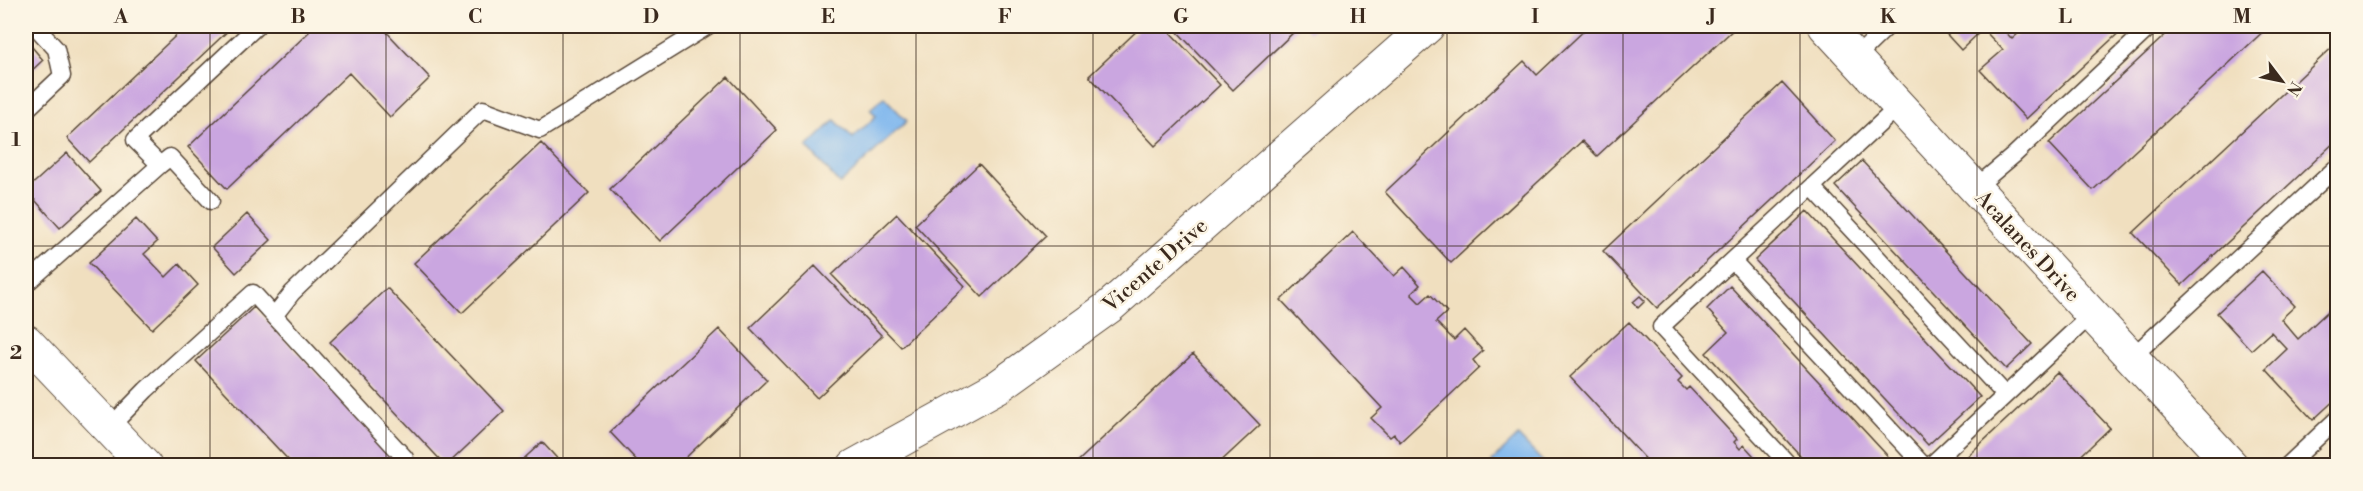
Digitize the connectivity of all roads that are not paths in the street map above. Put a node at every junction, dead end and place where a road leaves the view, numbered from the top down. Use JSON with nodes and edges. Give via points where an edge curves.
{"nodes":[{"id":1,"x":35,"y":26,"type":"edge"},
{"id":2,"x":257,"y":26,"type":"edge"},
{"id":3,"x":708,"y":26,"type":"edge"},
{"id":4,"x":1428,"y":26,"type":"edge"},
{"id":5,"x":1825,"y":26,"type":"edge"},
{"id":6,"x":1888,"y":26,"type":"edge"},
{"id":7,"x":2151,"y":26,"type":"edge"},
{"id":8,"x":1855,"y":58,"type":"junction"},
{"id":9,"x":1899,"y":106,"type":"junction"},
{"id":10,"x":26,"y":110,"type":"edge"},
{"id":11,"x":160,"y":165,"type":"junction"},
{"id":12,"x":2337,"y":166,"type":"edge"},
{"id":13,"x":1812,"y":187,"type":"junction"},
{"id":14,"x":1976,"y":189,"type":"junction"},
{"id":15,"x":211,"y":201,"type":"dead end"},
{"id":16,"x":1732,"y":261,"type":"junction"},
{"id":17,"x":26,"y":284,"type":"edge"},
{"id":18,"x":2092,"y":314,"type":"junction"},
{"id":19,"x":274,"y":316,"type":"junction"},
{"id":20,"x":26,"y":341,"type":"edge"},
{"id":21,"x":2132,"y":357,"type":"junction"},
{"id":22,"x":2005,"y":395,"type":"junction"},
{"id":23,"x":2337,"y":418,"type":"edge"},
{"id":24,"x":109,"y":428,"type":"junction"},
{"id":25,"x":405,"y":458,"type":"dead end"},
{"id":26,"x":874,"y":461,"type":"edge"},
{"id":27,"x":145,"y":465,"type":"edge"},
{"id":28,"x":1790,"y":465,"type":"edge"},
{"id":29,"x":1924,"y":465,"type":"edge"},
{"id":30,"x":1930,"y":465,"type":"edge"},
{"id":31,"x":2232,"y":465,"type":"edge"},
{"id":32,"x":2287,"y":465,"type":"edge"}],
"edges":[{"from":1,"to":10,"type":"lane","via":[[56,49],[62,76]]},
{"from":2,"to":11,"type":"lane","via":[[135,140]]},
{"from":3,"to":19,"type":"lane","via":[[540,130],[483,109]]},
{"from":4,"to":26,"type":"street","name":"Vicente Drive","via":[[1108,307],[999,386]]},
{"from":5,"to":8,"type":"street","name":"Acalanes Drive"},
{"from":6,"to":8,"type":"lane"},
{"from":7,"to":14,"type":"lane"},
{"from":8,"to":9,"type":"street","name":"Acalanes Drive"},
{"from":9,"to":13,"type":"lane"},
{"from":9,"to":14,"type":"street","name":"Acalanes Drive"},
{"from":11,"to":15,"type":"lane","via":[[170,157]]},
{"from":11,"to":17,"type":"lane"},
{"from":12,"to":21,"type":"lane"},
{"from":13,"to":16,"type":"lane"},
{"from":13,"to":22,"type":"lane"},
{"from":14,"to":18,"type":"street","name":"Acalanes Drive"},
{"from":16,"to":28,"type":"lane","via":[[1661,327]]},
{"from":16,"to":29,"type":"lane"},
{"from":18,"to":21,"type":"street","name":"Acalanes Drive"},
{"from":18,"to":22,"type":"lane"},
{"from":19,"to":24,"type":"lane","via":[[253,292]]},
{"from":19,"to":25,"type":"lane"},
{"from":20,"to":24,"type":"street"},
{"from":21,"to":31,"type":"street","name":"Acalanes Drive"},
{"from":22,"to":30,"type":"lane"},
{"from":23,"to":32,"type":"lane"},
{"from":24,"to":27,"type":"street"}]}
